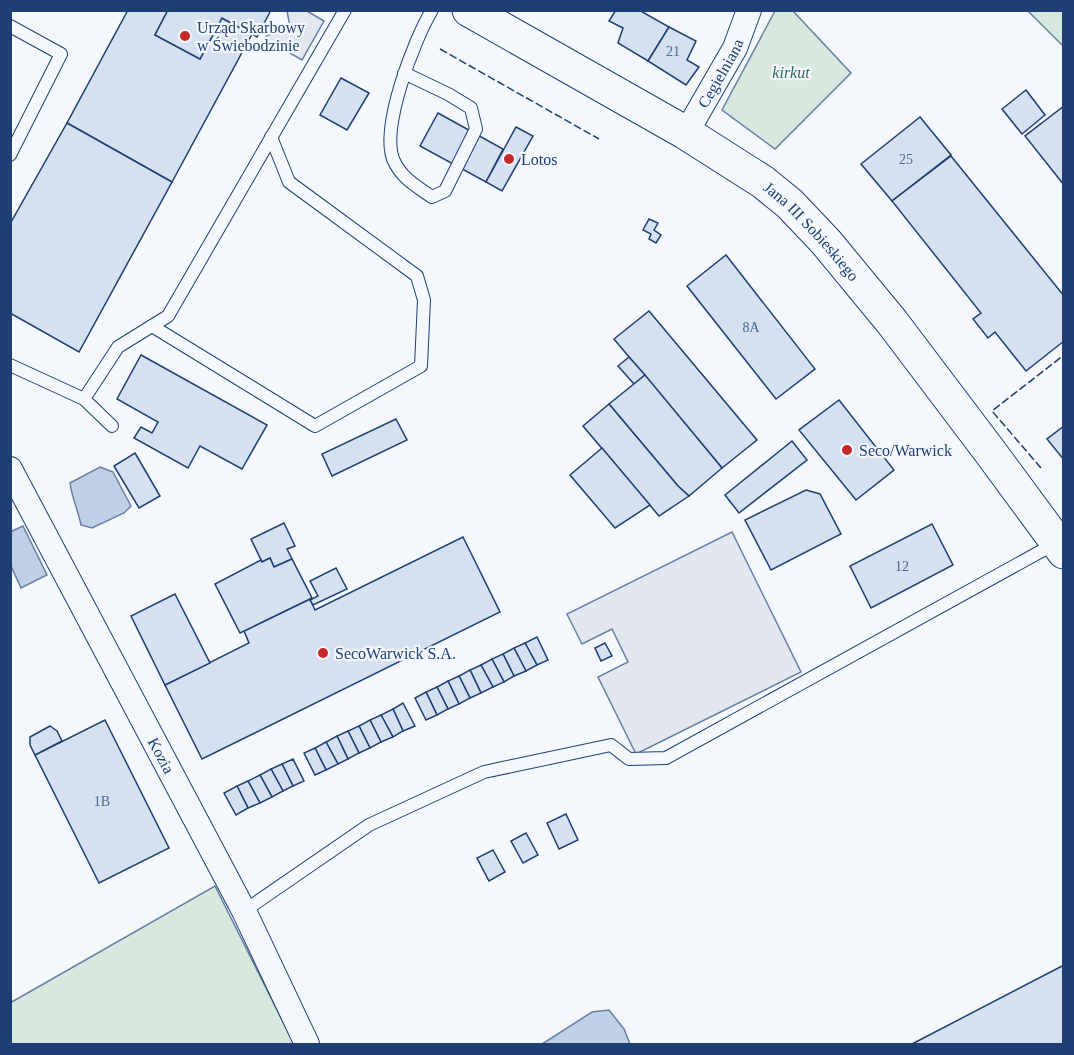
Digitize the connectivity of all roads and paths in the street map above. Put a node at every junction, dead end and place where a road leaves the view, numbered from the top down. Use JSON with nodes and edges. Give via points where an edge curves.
{"nodes":[{"id":1,"x":345,"y":10,"type":"edge"},
{"id":2,"x":432,"y":10,"type":"edge"},
{"id":3,"x":469,"y":10,"type":"edge"},
{"id":4,"x":749,"y":10,"type":"edge"},
{"id":5,"x":10,"y":26,"type":"edge"},
{"id":6,"x":404,"y":73,"type":"junction"},
{"id":7,"x":686,"y":133,"type":"junction"},
{"id":8,"x":271,"y":137,"type":"junction"},
{"id":9,"x":10,"y":155,"type":"edge"},
{"id":10,"x":152,"y":326,"type":"junction"},
{"id":11,"x":10,"y":365,"type":"edge"},
{"id":12,"x":84,"y":399,"type":"junction"},
{"id":13,"x":112,"y":426,"type":"dead end"},
{"id":14,"x":13,"y":479,"type":"edge"},
{"id":15,"x":1060,"y":548,"type":"edge"},
{"id":16,"x":244,"y":911,"type":"junction"},
{"id":17,"x":307,"y":1044,"type":"edge"}],
"edges":[{"from":1,"to":8,"type":"lane"},
{"from":2,"to":6,"type":"lane"},
{"from":3,"to":7,"type":"street","name":"Jana III Sobieskiego"},
{"from":4,"to":7,"type":"street","name":"Cegielniana","via":[[735,48]]},
{"from":5,"to":9,"type":"lane","via":[[61,54]]},
{"from":6,"to":6,"type":"lane","via":[[391,121],[393,158],[405,179],[432,196],[445,191],[476,129],[471,108]]},
{"from":7,"to":15,"type":"street","name":"Jana III Sobieskiego","via":[[763,182],[826,242],[913,350]]},
{"from":8,"to":10,"type":"lane","via":[[168,316]]},
{"from":8,"to":10,"type":"lane","via":[[290,182],[417,276],[424,300],[421,366],[315,426]]},
{"from":10,"to":12,"type":"lane","via":[[118,347]]},
{"from":11,"to":12,"type":"lane"},
{"from":12,"to":13,"type":"lane"},
{"from":14,"to":16,"type":"street","name":"Kozia"},
{"from":15,"to":16,"type":"lane","via":[[666,758],[629,759],[610,745],[484,772],[369,825]]},
{"from":16,"to":17,"type":"street","name":"Kozia"}]}
